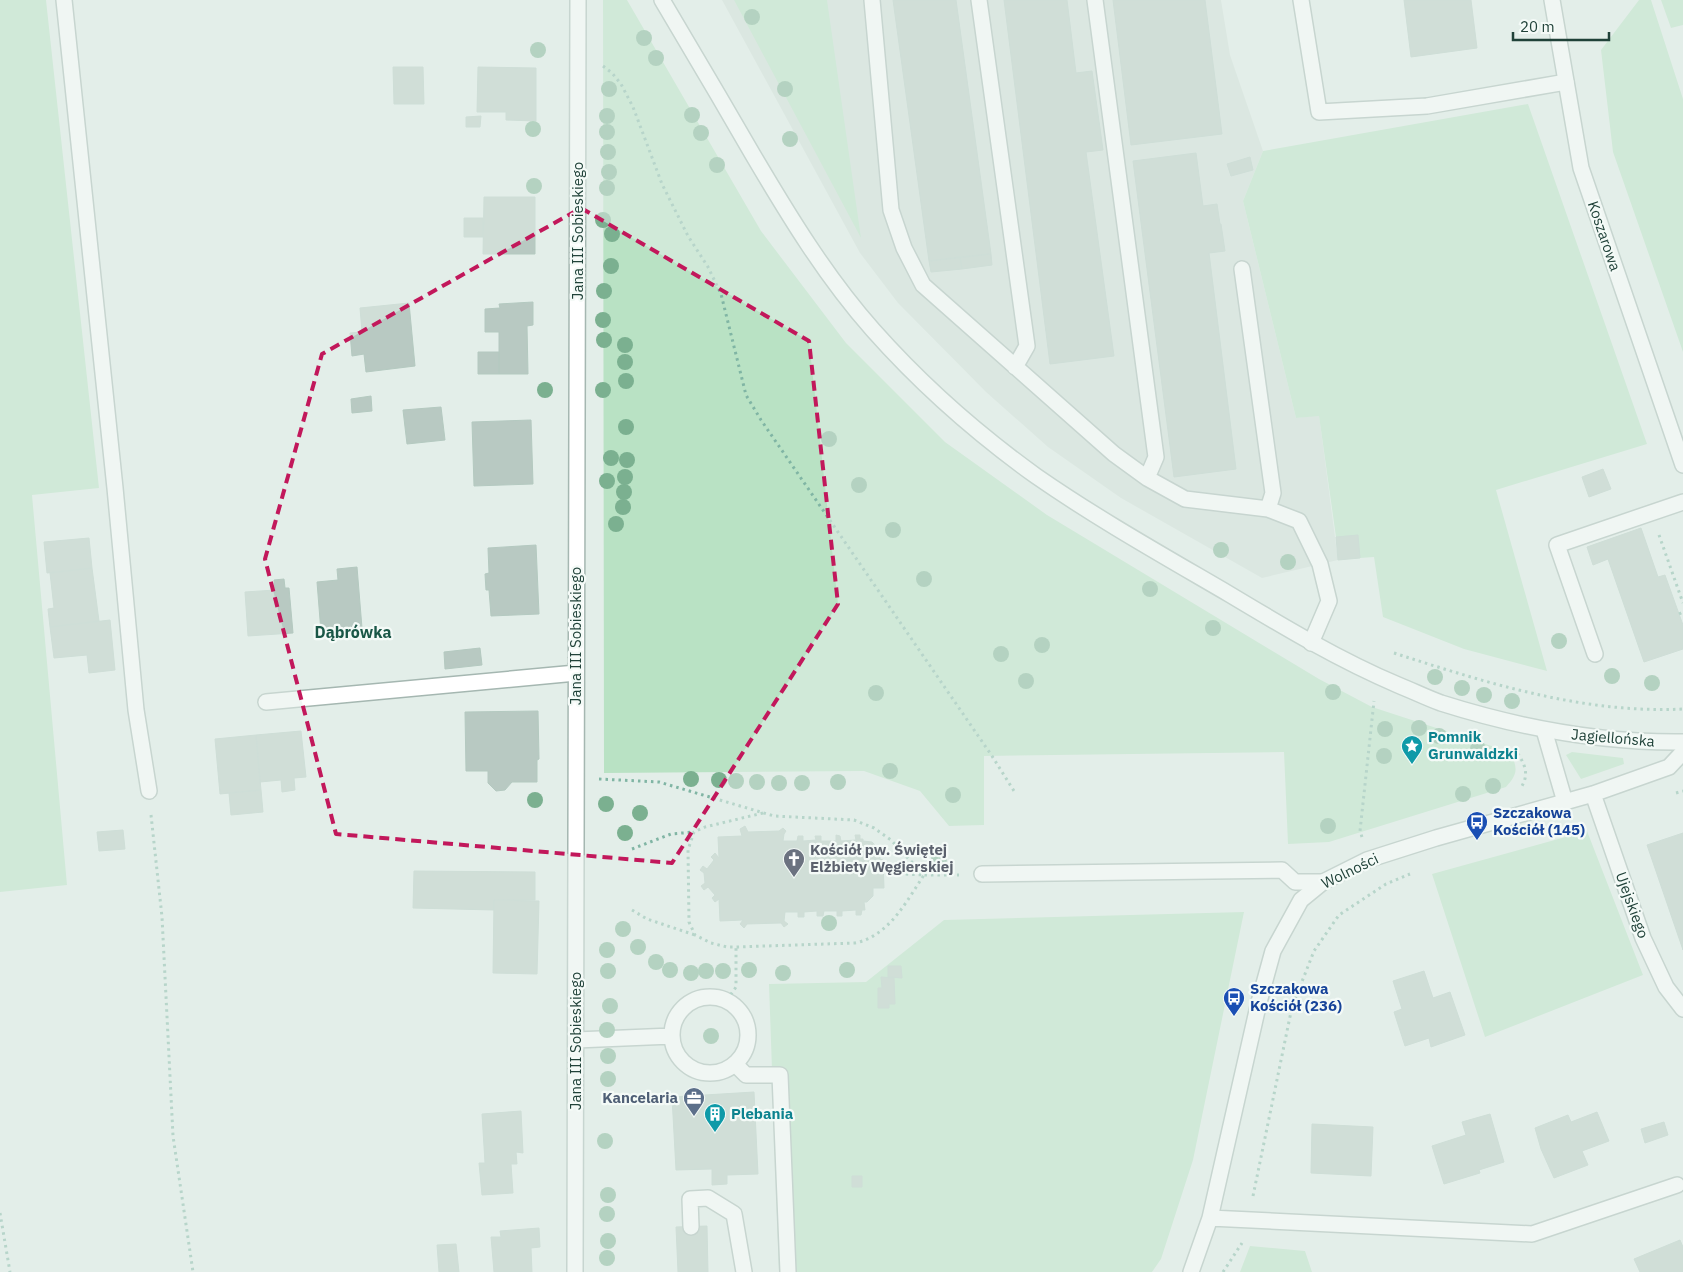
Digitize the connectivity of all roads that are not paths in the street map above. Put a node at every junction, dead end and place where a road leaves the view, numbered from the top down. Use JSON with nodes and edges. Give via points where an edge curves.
{"nodes":[{"id":1,"x":64,"y":0,"type":"edge"},
{"id":2,"x":578,"y":0,"type":"edge"},
{"id":3,"x":662,"y":0,"type":"edge"},
{"id":4,"x":872,"y":0,"type":"edge"},
{"id":5,"x":980,"y":0,"type":"edge"},
{"id":6,"x":1095,"y":0,"type":"edge"},
{"id":7,"x":1300,"y":0,"type":"edge"},
{"id":8,"x":1552,"y":0,"type":"edge"},
{"id":9,"x":1566,"y":82,"type":"junction"},
{"id":10,"x":1242,"y":269,"type":"dead end"},
{"id":11,"x":1015,"y":367,"type":"junction"},
{"id":12,"x":1683,"y":465,"type":"edge"},
{"id":13,"x":1147,"y":478,"type":"junction"},
{"id":14,"x":1683,"y":502,"type":"edge"},
{"id":15,"x":1268,"y":509,"type":"junction"},
{"id":16,"x":1311,"y":643,"type":"junction"},
{"id":17,"x":1595,"y":654,"type":"dead end"},
{"id":18,"x":576,"y":673,"type":"junction"},
{"id":19,"x":266,"y":702,"type":"dead end"},
{"id":20,"x":1544,"y":730,"type":"junction"},
{"id":21,"x":1683,"y":742,"type":"edge"},
{"id":22,"x":1683,"y":752,"type":"edge"},
{"id":23,"x":149,"y":791,"type":"road end"},
{"id":24,"x":1593,"y":794,"type":"junction"},
{"id":25,"x":1565,"y":802,"type":"junction"},
{"id":26,"x":982,"y":874,"type":"dead end"},
{"id":27,"x":1323,"y":882,"type":"junction"},
{"id":28,"x":1683,"y":1009,"type":"edge"},
{"id":29,"x":672,"y":1036,"type":"junction"},
{"id":30,"x":576,"y":1040,"type":"junction"},
{"id":31,"x":736,"y":1064,"type":"junction"},
{"id":32,"x":1677,"y":1185,"type":"dead end"},
{"id":33,"x":1210,"y":1218,"type":"junction"},
{"id":34,"x":691,"y":1226,"type":"dead end"},
{"id":35,"x":575,"y":1272,"type":"edge"},
{"id":36,"x":744,"y":1272,"type":"edge"},
{"id":37,"x":788,"y":1272,"type":"edge"},
{"id":38,"x":1191,"y":1272,"type":"edge"}],
"edges":[{"from":1,"to":23,"type":"street","via":[[136,710]]},
{"from":2,"to":18,"type":"street","name":"Jana III Sobieskiego"},
{"from":3,"to":16,"type":"street","name":"Jagiellońska","via":[[826,272],[873,330],[933,390],[987,439],[1038,476]]},
{"from":4,"to":11,"type":"street","via":[[891,210],[904,248],[923,285]]},
{"from":5,"to":11,"type":"street","via":[[1027,346]]},
{"from":6,"to":13,"type":"street","via":[[1156,457]]},
{"from":7,"to":9,"type":"street","via":[[1319,112],[1427,106]]},
{"from":8,"to":9,"type":"street","name":"Koszarowa"},
{"from":9,"to":12,"type":"street","name":"Koszarowa","via":[[1581,168]]},
{"from":10,"to":15,"type":"street","via":[[1273,493]]},
{"from":11,"to":13,"type":"street","via":[[1114,454]]},
{"from":13,"to":15,"type":"street","via":[[1185,499]]},
{"from":14,"to":17,"type":"street","via":[[1557,545]]},
{"from":15,"to":16,"type":"street","via":[[1300,521],[1320,564],[1329,602]]},
{"from":16,"to":20,"type":"street","name":"Jagiellońska","via":[[1438,702]]},
{"from":18,"to":19,"type":"street"},
{"from":18,"to":30,"type":"street","name":"Jana III Sobieskiego"},
{"from":20,"to":21,"type":"street","name":"Jagiellońska","via":[[1604,739]]},
{"from":20,"to":25,"type":"street"},
{"from":22,"to":24,"type":"street","name":"Wolności","via":[[1669,767]]},
{"from":24,"to":25,"type":"street","name":"Wolności"},
{"from":24,"to":28,"type":"street","name":"Ujejskiego","via":[[1643,938],[1666,987]]},
{"from":25,"to":27,"type":"street","name":"Wolności","via":[[1367,860]]},
{"from":26,"to":27,"type":"street","via":[[1282,870],[1295,882]]},
{"from":27,"to":33,"type":"street","name":"Wolności","via":[[1301,900],[1273,951]]},
{"from":29,"to":30,"type":"street"},
{"from":29,"to":31,"type":"street","via":[[680,1060],[701,1073],[726,1071]]},
{"from":29,"to":31,"type":"street","via":[[680,1011],[690,1003],[702,998],[728,1000],[746,1019],[748,1031],[746,1049]]},
{"from":30,"to":35,"type":"street","name":"Jana III Sobieskiego"},
{"from":31,"to":37,"type":"street","via":[[746,1075],[780,1075]]},
{"from":32,"to":33,"type":"street","via":[[1532,1234]]},
{"from":33,"to":38,"type":"street","name":"Wolności"},
{"from":34,"to":36,"type":"street","via":[[690,1199],[708,1198],[734,1214]]}]}
